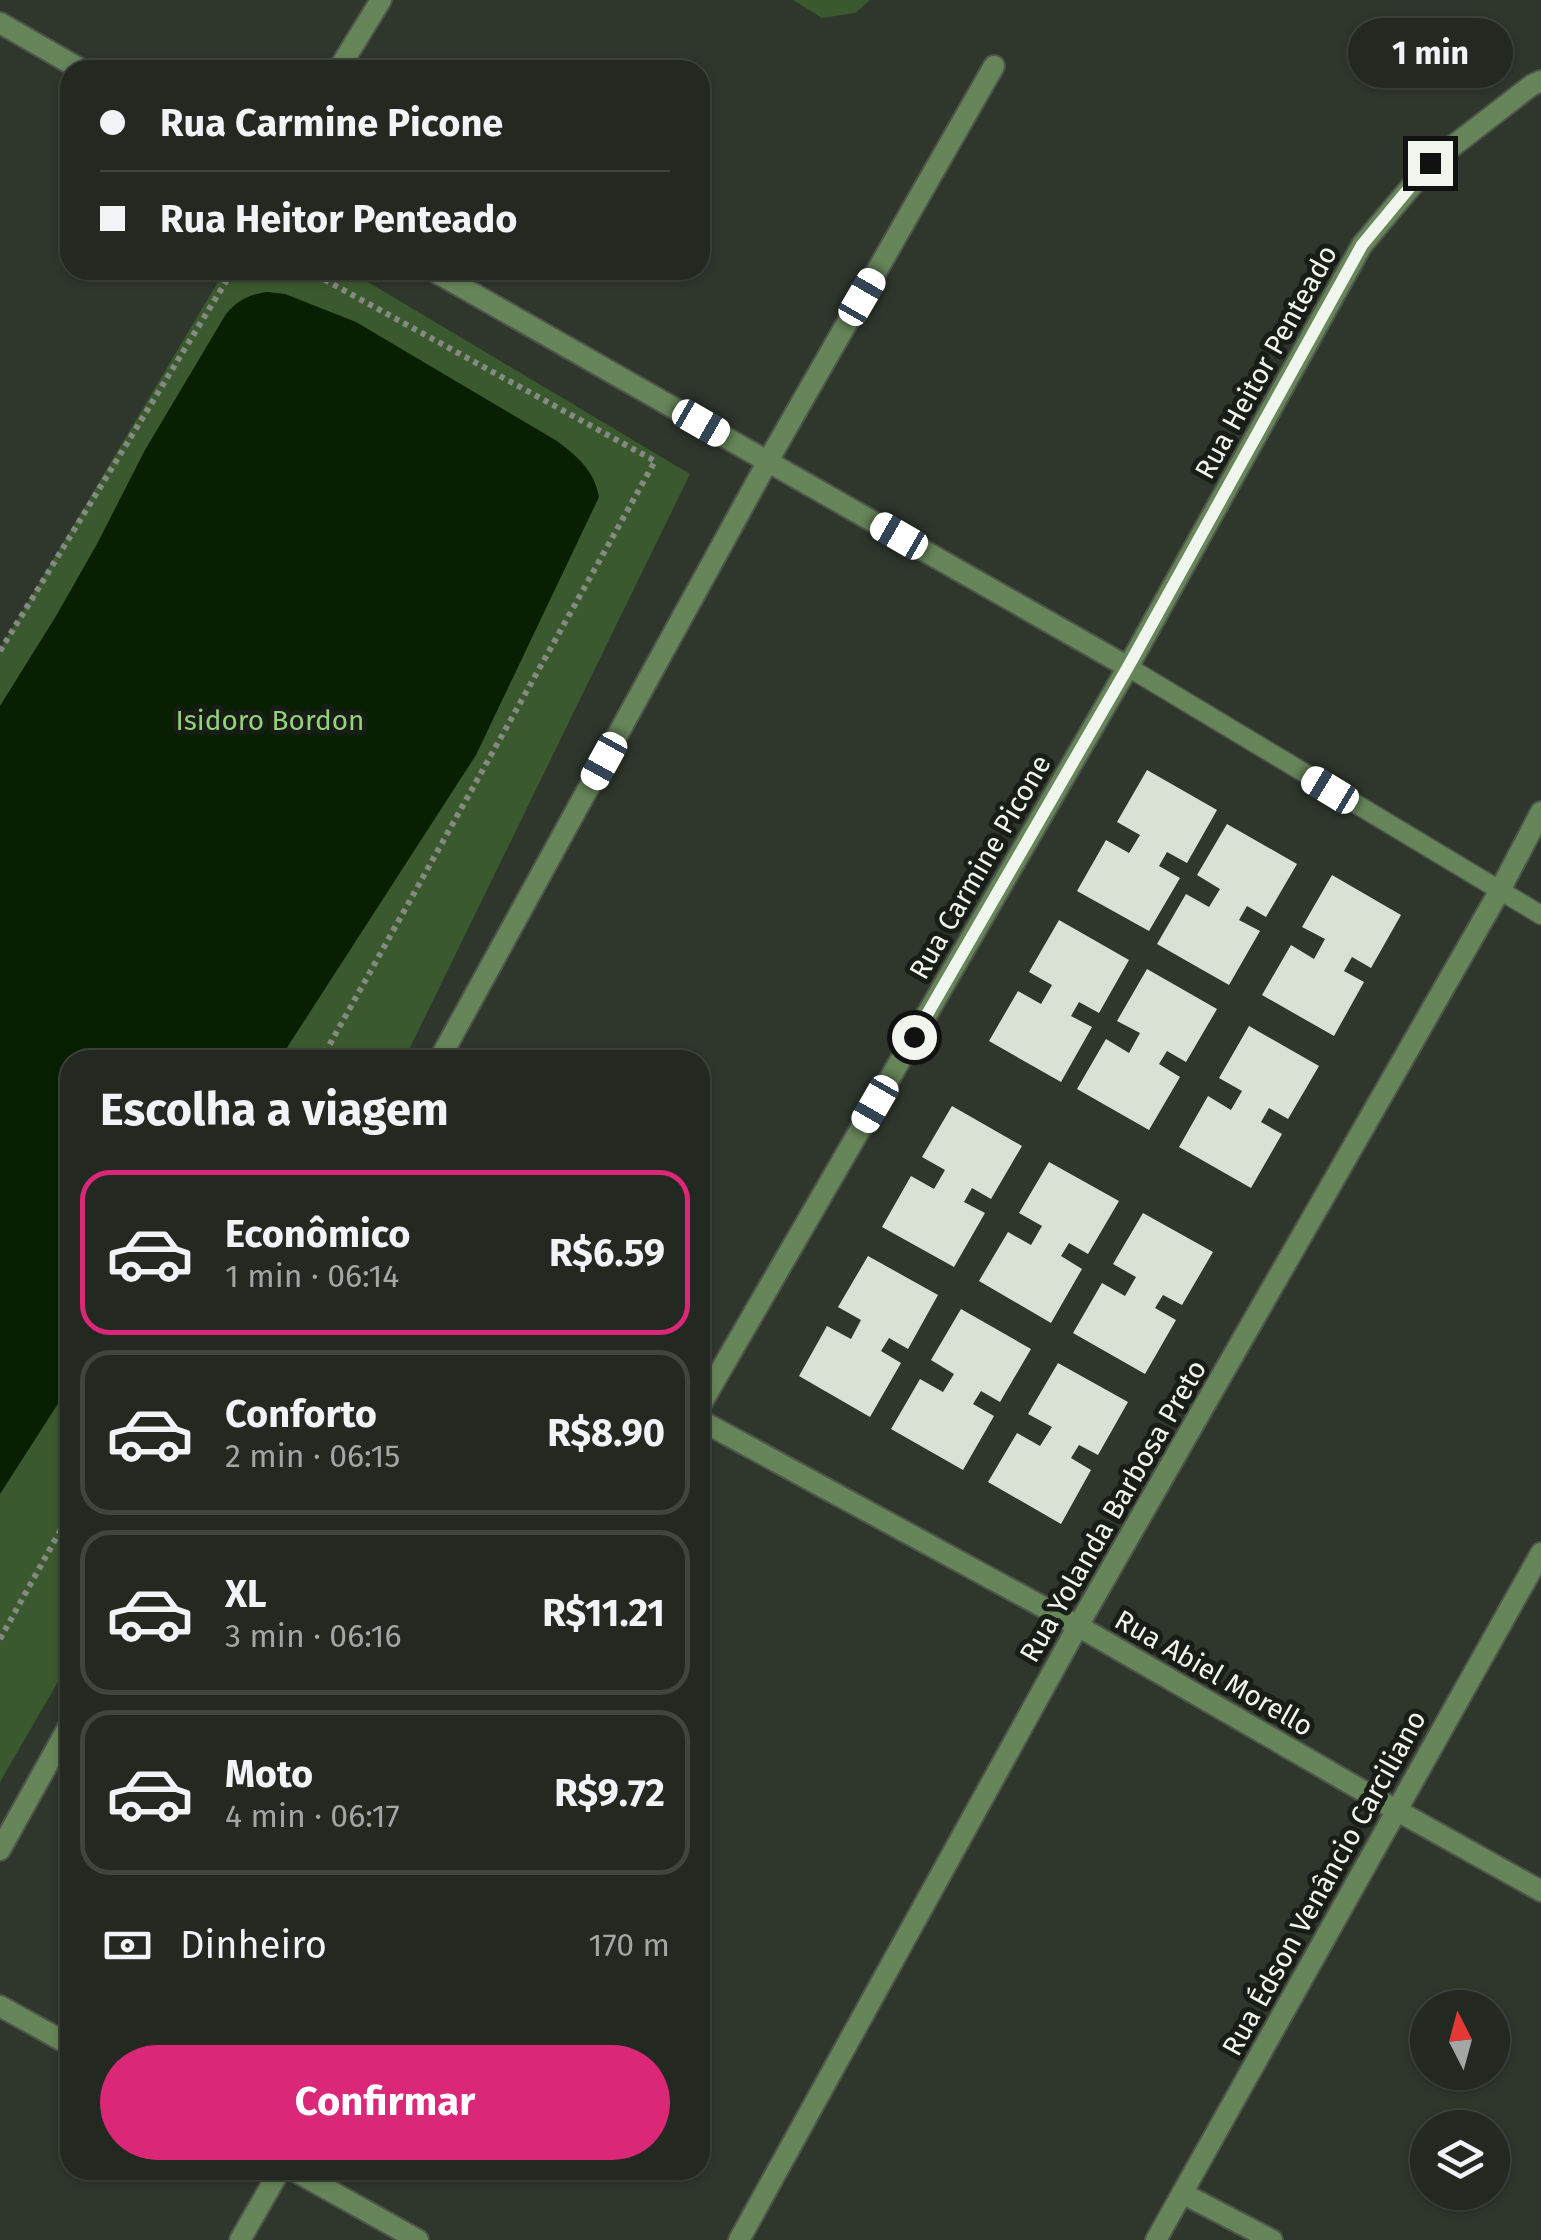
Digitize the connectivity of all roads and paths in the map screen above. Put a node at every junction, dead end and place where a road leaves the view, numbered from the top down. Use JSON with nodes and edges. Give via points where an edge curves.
{"nodes":[{"id":1,"x":381,"y":0,"type":"edge"},
{"id":2,"x":0,"y":23,"type":"edge"},
{"id":3,"x":65,"y":60,"type":"edge"},
{"id":4,"x":344,"y":60,"type":"edge"},
{"id":5,"x":994,"y":66,"type":"dead end"},
{"id":6,"x":1541,"y":81,"type":"edge"},
{"id":7,"x":227,"y":280,"type":"edge"},
{"id":8,"x":325,"y":280,"type":"edge"},
{"id":9,"x":450,"y":280,"type":"edge"},
{"id":10,"x":768,"y":462,"type":"junction"},
{"id":11,"x":0,"y":651,"type":"edge"},
{"id":12,"x":1128,"y":667,"type":"junction"},
{"id":13,"x":1541,"y":812,"type":"edge"},
{"id":14,"x":1499,"y":892,"type":"junction"},
{"id":15,"x":1541,"y":915,"type":"edge"},
{"id":16,"x":328,"y":1050,"type":"edge"},
{"id":17,"x":445,"y":1050,"type":"edge"},
{"id":18,"x":710,"y":1389,"type":"edge"},
{"id":19,"x":710,"y":1425,"type":"edge"},
{"id":20,"x":60,"y":1530,"type":"edge"},
{"id":21,"x":1541,"y":1553,"type":"edge"},
{"id":22,"x":1078,"y":1626,"type":"junction"},
{"id":23,"x":0,"y":1638,"type":"edge"},
{"id":24,"x":60,"y":1742,"type":"edge"},
{"id":25,"x":1396,"y":1810,"type":"junction"},
{"id":26,"x":0,"y":1850,"type":"edge"},
{"id":27,"x":1541,"y":1891,"type":"edge"},
{"id":28,"x":0,"y":2006,"type":"edge"},
{"id":29,"x":60,"y":2039,"type":"edge"},
{"id":30,"x":274,"y":2180,"type":"edge"},
{"id":31,"x":311,"y":2180,"type":"edge"},
{"id":32,"x":1182,"y":2193,"type":"junction"},
{"id":33,"x":240,"y":2240,"type":"edge"},
{"id":34,"x":418,"y":2240,"type":"edge"},
{"id":35,"x":739,"y":2240,"type":"edge"},
{"id":36,"x":1156,"y":2240,"type":"edge"},
{"id":37,"x":1272,"y":2240,"type":"edge"}],
"edges":[{"from":1,"to":4,"type":"street"},
{"from":2,"to":3,"type":"street"},
{"from":5,"to":10,"type":"street"},
{"from":6,"to":12,"type":"street","name":"Rua Heitor Penteado","via":[[1430,163],[1362,245]]},
{"from":7,"to":11,"type":"path"},
{"from":8,"to":16,"type":"path","via":[[654,460]]},
{"from":9,"to":10,"type":"street"},
{"from":10,"to":12,"type":"street"},
{"from":10,"to":17,"type":"street"},
{"from":12,"to":14,"type":"lane"},
{"from":12,"to":18,"type":"street","name":"Rua Carmine Picone"},
{"from":13,"to":14,"type":"street","name":"Rua Yolanda Barbosa Preto"},
{"from":14,"to":15,"type":"lane"},
{"from":14,"to":22,"type":"street","name":"Rua Yolanda Barbosa Preto"},
{"from":19,"to":22,"type":"street","name":"Rua Abiel Morello"},
{"from":20,"to":23,"type":"path"},
{"from":21,"to":25,"type":"street","name":"Rua Édson Venâncio Carciliano"},
{"from":22,"to":25,"type":"street","name":"Rua Abiel Morello"},
{"from":22,"to":35,"type":"street","name":"Rua Yolanda Barbosa Preto"},
{"from":24,"to":26,"type":"street"},
{"from":25,"to":27,"type":"street","name":"Rua Abiel Morello"},
{"from":25,"to":32,"type":"street","name":"Rua Édson Venâncio Carciliano"},
{"from":28,"to":29,"type":"street"},
{"from":30,"to":33,"type":"street"},
{"from":31,"to":34,"type":"street"},
{"from":32,"to":36,"type":"street","name":"Rua Édson Venâncio Carciliano"},
{"from":32,"to":37,"type":"street"}]}
